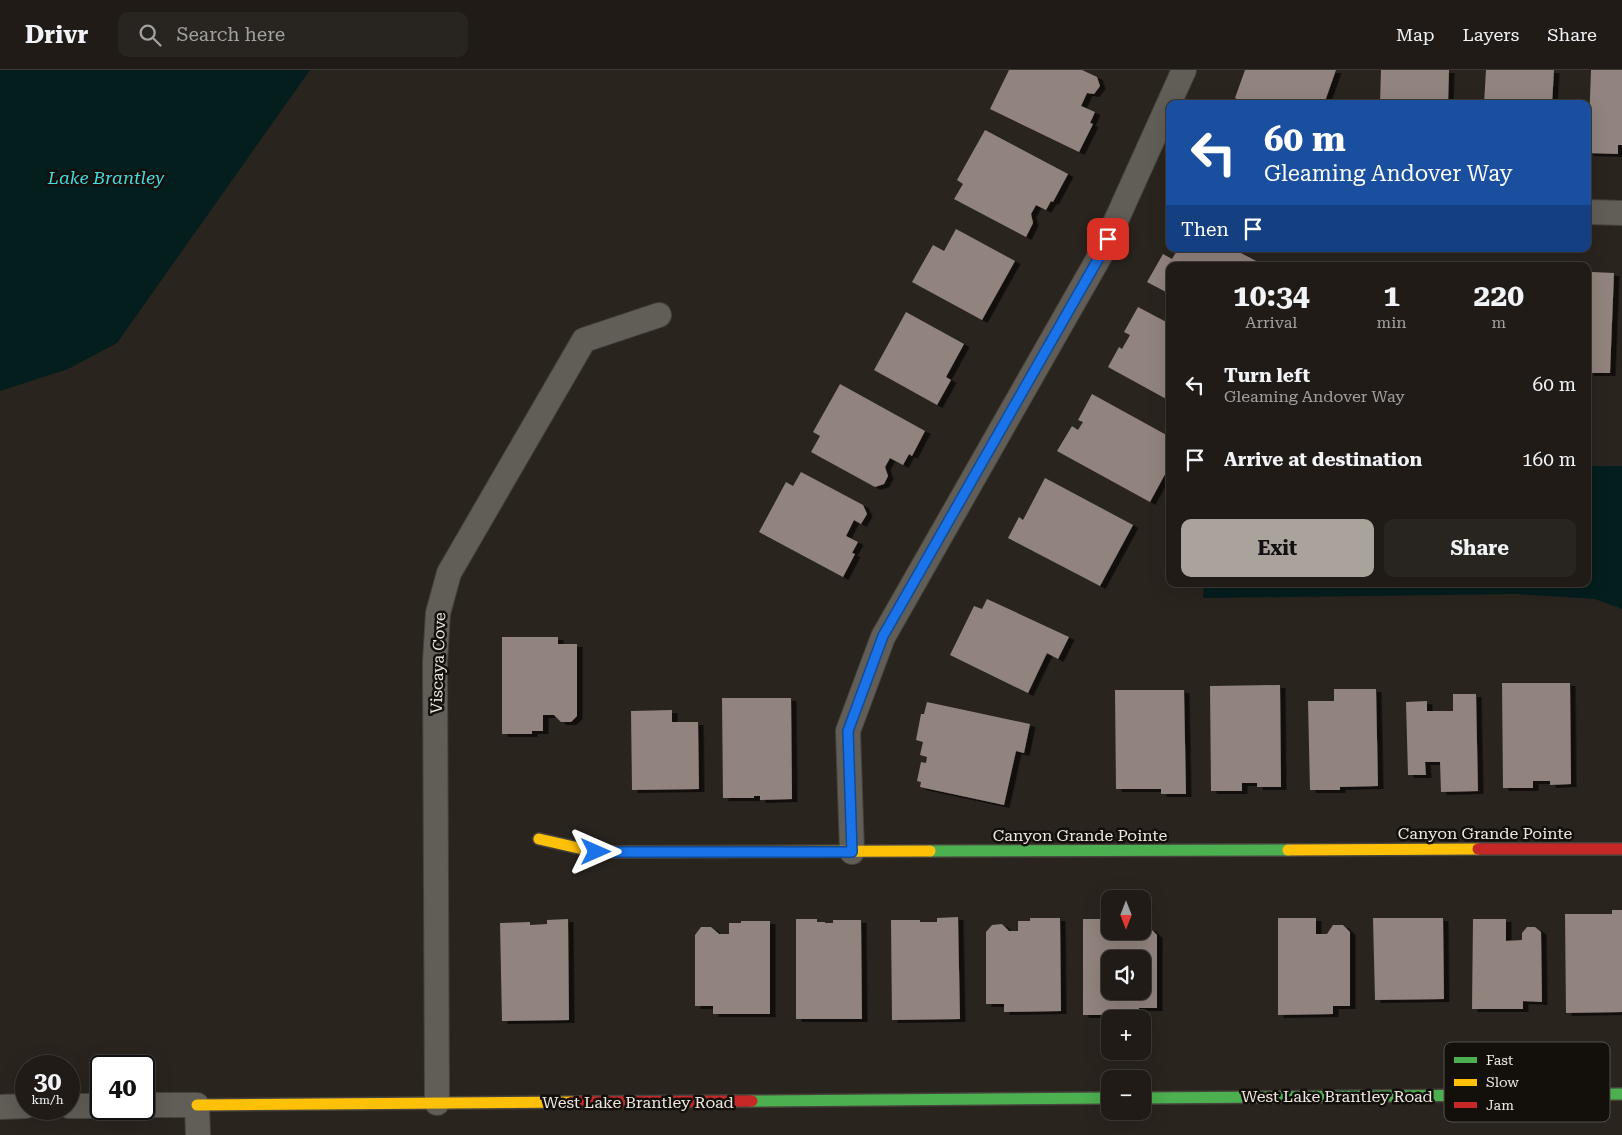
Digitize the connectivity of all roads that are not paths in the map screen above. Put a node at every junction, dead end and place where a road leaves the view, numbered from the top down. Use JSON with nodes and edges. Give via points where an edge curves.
{"nodes":[{"id":1,"x":1184,"y":70,"type":"edge"},
{"id":2,"x":1175,"y":100,"type":"edge"},
{"id":3,"x":1163,"y":137,"type":"edge"},
{"id":4,"x":1591,"y":212,"type":"edge"},
{"id":5,"x":1622,"y":213,"type":"edge"},
{"id":6,"x":659,"y":315,"type":"dead end"},
{"id":7,"x":539,"y":839,"type":"dead end"},
{"id":8,"x":1622,"y":849,"type":"edge"},
{"id":9,"x":852,"y":852,"type":"junction"},
{"id":10,"x":1444,"y":1095,"type":"edge"},
{"id":11,"x":1101,"y":1098,"type":"edge"},
{"id":12,"x":1151,"y":1098,"type":"edge"},
{"id":13,"x":437,"y":1103,"type":"junction"},
{"id":14,"x":155,"y":1105,"type":"edge"},
{"id":15,"x":197,"y":1105,"type":"junction"},
{"id":16,"x":0,"y":1106,"type":"edge"},
{"id":17,"x":15,"y":1106,"type":"edge"},
{"id":18,"x":198,"y":1135,"type":"edge"}],
"edges":[{"from":1,"to":2,"type":"street"},
{"from":3,"to":9,"type":"street","via":[[1101,254],[883,636],[848,731]]},
{"from":4,"to":5,"type":"street"},
{"from":6,"to":13,"type":"street","name":"Viscaya Cove","via":[[584,340],[449,573],[438,613],[435,662]]},
{"from":7,"to":9,"type":"street","name":"Canyon Grande Pointe","via":[[596,852]]},
{"from":8,"to":9,"type":"street","name":"Canyon Grande Pointe"},
{"from":10,"to":12,"type":"street","name":"West Lake Brantley Road"},
{"from":11,"to":13,"type":"street","name":"West Lake Brantley Road"},
{"from":13,"to":15,"type":"street","name":"West Lake Brantley Road"},
{"from":14,"to":15,"type":"street"},
{"from":15,"to":18,"type":"street"},
{"from":16,"to":17,"type":"street"}]}
